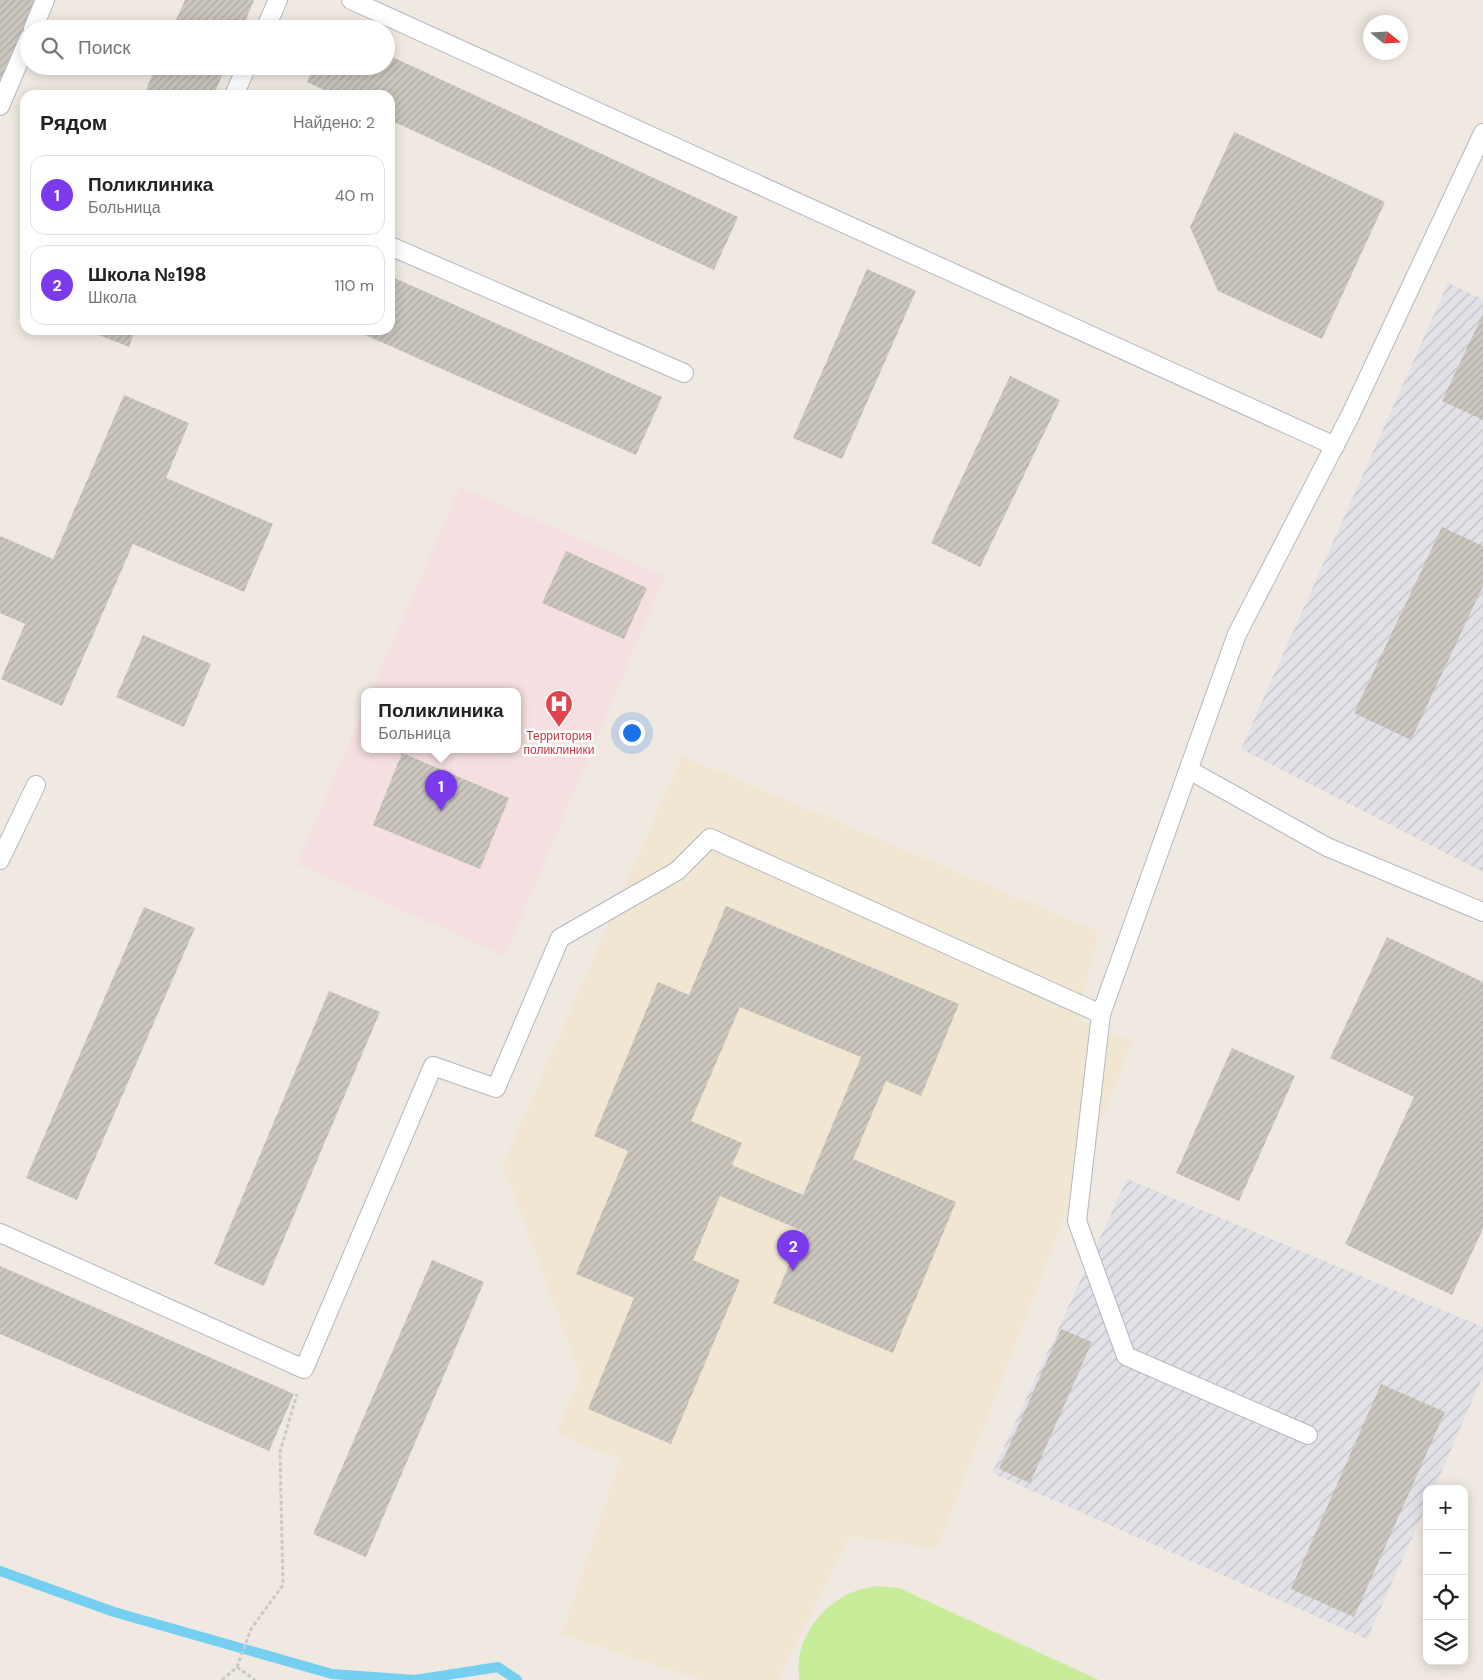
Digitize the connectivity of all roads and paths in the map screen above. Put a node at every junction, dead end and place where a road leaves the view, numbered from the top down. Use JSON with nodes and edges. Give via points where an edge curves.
{"nodes":[{"id":1,"x":45,"y":0,"type":"edge"},
{"id":2,"x":278,"y":0,"type":"edge"},
{"id":3,"x":351,"y":0,"type":"edge"},
{"id":4,"x":37,"y":20,"type":"edge"},
{"id":5,"x":268,"y":20,"type":"edge"},
{"id":6,"x":20,"y":59,"type":"edge"},
{"id":7,"x":243,"y":75,"type":"edge"},
{"id":8,"x":236,"y":90,"type":"edge"},
{"id":9,"x":0,"y":106,"type":"edge"},
{"id":10,"x":1483,"y":133,"type":"edge"},
{"id":11,"x":395,"y":248,"type":"edge"},
{"id":12,"x":684,"y":373,"type":"dead end"},
{"id":13,"x":1335,"y":446,"type":"junction"},
{"id":14,"x":1188,"y":770,"type":"junction"},
{"id":15,"x":36,"y":785,"type":"dead end"},
{"id":16,"x":0,"y":860,"type":"edge"},
{"id":17,"x":1483,"y":912,"type":"edge"},
{"id":18,"x":1101,"y":1014,"type":"junction"},
{"id":19,"x":0,"y":1233,"type":"edge"},
{"id":20,"x":304,"y":1370,"type":"junction"},
{"id":21,"x":1308,"y":1435,"type":"dead end"},
{"id":22,"x":237,"y":1667,"type":"junction"},
{"id":23,"x":222,"y":1680,"type":"edge"},
{"id":24,"x":255,"y":1680,"type":"edge"}],
"edges":[{"from":1,"to":4,"type":"lane"},
{"from":2,"to":5,"type":"lane"},
{"from":3,"to":13,"type":"lane"},
{"from":6,"to":9,"type":"lane"},
{"from":7,"to":8,"type":"lane"},
{"from":10,"to":13,"type":"lane"},
{"from":11,"to":12,"type":"lane"},
{"from":13,"to":14,"type":"lane","via":[[1237,634]]},
{"from":14,"to":17,"type":"lane","via":[[1327,846]]},
{"from":14,"to":18,"type":"lane"},
{"from":15,"to":16,"type":"lane"},
{"from":18,"to":20,"type":"lane","via":[[710,838],[677,871],[560,938],[496,1088],[433,1066]]},
{"from":18,"to":21,"type":"lane","via":[[1076,1220],[1126,1356]]},
{"from":19,"to":20,"type":"lane"},
{"from":20,"to":22,"type":"path","via":[[280,1452],[283,1585],[251,1629]]},
{"from":22,"to":23,"type":"path"},
{"from":22,"to":24,"type":"path"}]}
